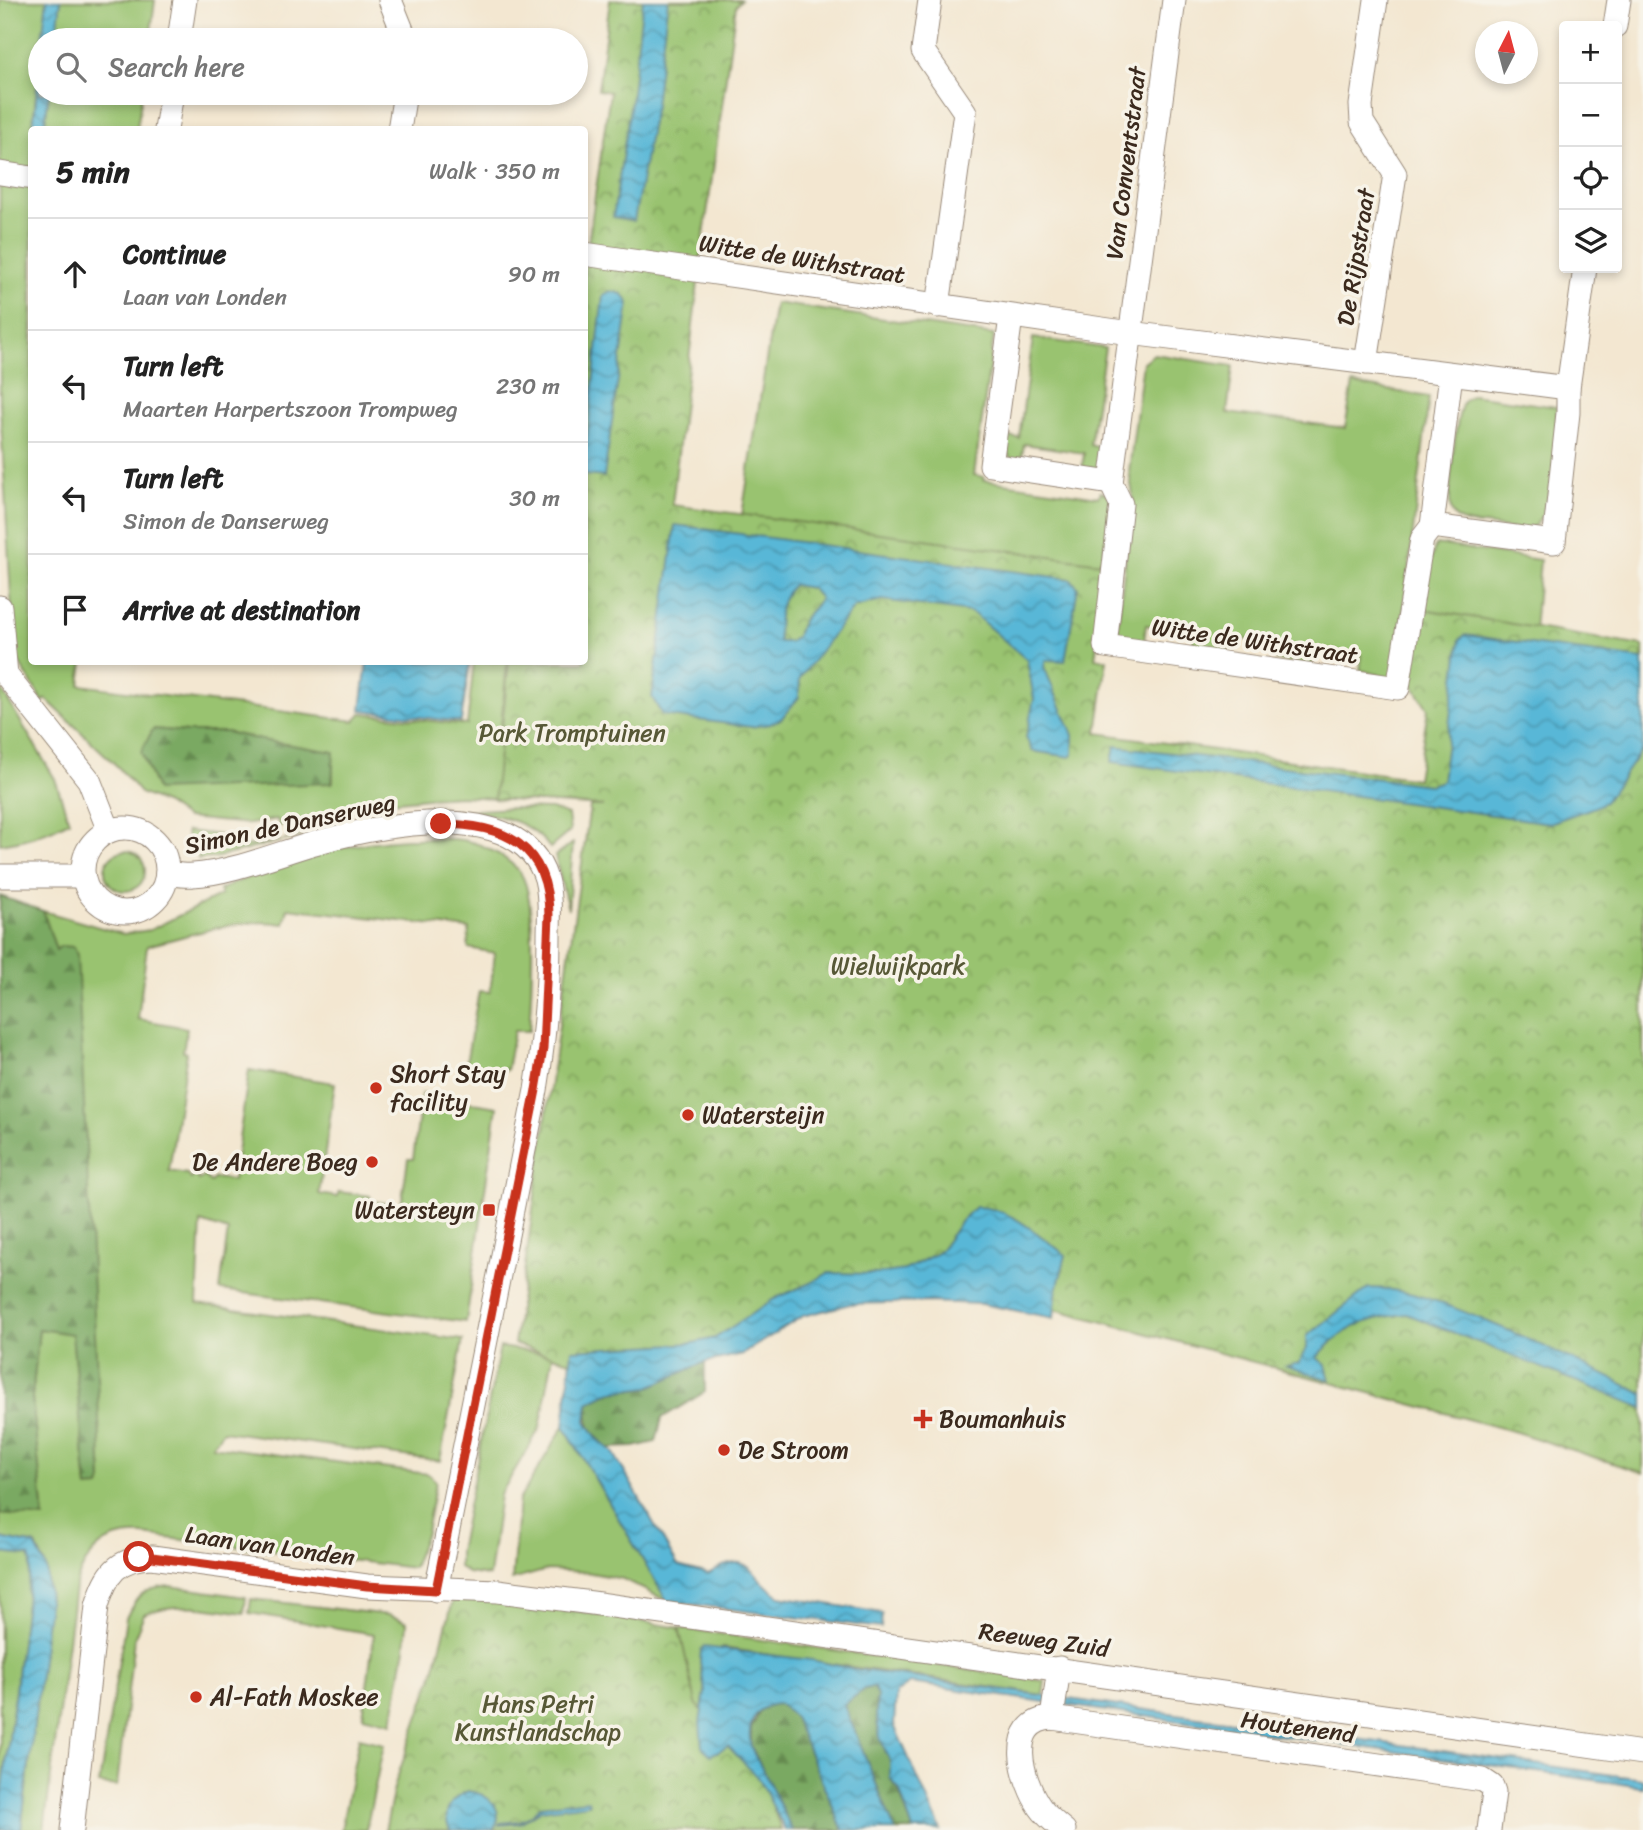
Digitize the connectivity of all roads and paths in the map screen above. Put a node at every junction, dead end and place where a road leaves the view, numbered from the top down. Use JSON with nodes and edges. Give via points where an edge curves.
{"nodes":[{"id":1,"x":185,"y":0,"type":"edge"},
{"id":2,"x":390,"y":0,"type":"edge"},
{"id":3,"x":930,"y":0,"type":"edge"},
{"id":4,"x":1174,"y":0,"type":"edge"},
{"id":5,"x":1376,"y":0,"type":"edge"},
{"id":6,"x":1619,"y":0,"type":"edge"},
{"id":7,"x":1616,"y":21,"type":"edge"},
{"id":8,"x":182,"y":28,"type":"edge"},
{"id":9,"x":401,"y":28,"type":"edge"},
{"id":10,"x":170,"y":105,"type":"edge"},
{"id":11,"x":403,"y":105,"type":"edge"},
{"id":12,"x":167,"y":126,"type":"edge"},
{"id":13,"x":400,"y":126,"type":"edge"},
{"id":14,"x":0,"y":173,"type":"edge"},
{"id":15,"x":28,"y":177,"type":"edge"},
{"id":16,"x":588,"y":255,"type":"edge"},
{"id":17,"x":1584,"y":273,"type":"edge"},
{"id":18,"x":938,"y":306,"type":"junction"},
{"id":19,"x":1011,"y":317,"type":"junction"},
{"id":20,"x":1130,"y":333,"type":"junction"},
{"id":21,"x":1366,"y":363,"type":"junction"},
{"id":22,"x":1451,"y":374,"type":"junction"},
{"id":23,"x":1568,"y":388,"type":"junction"},
{"id":24,"x":1111,"y":483,"type":"junction"},
{"id":25,"x":1432,"y":526,"type":"junction"},
{"id":26,"x":0,"y":607,"type":"edge"},
{"id":27,"x":109,"y":831,"type":"junction"},
{"id":28,"x":167,"y":873,"type":"junction"},
{"id":29,"x":0,"y":876,"type":"edge"},
{"id":30,"x":83,"y":876,"type":"junction"},
{"id":31,"x":436,"y":1590,"type":"junction"},
{"id":32,"x":1058,"y":1676,"type":"junction"},
{"id":33,"x":1052,"y":1718,"type":"junction"},
{"id":34,"x":1643,"y":1752,"type":"edge"},
{"id":35,"x":72,"y":1830,"type":"edge"},
{"id":36,"x":1063,"y":1830,"type":"edge"},
{"id":37,"x":1489,"y":1830,"type":"edge"}],
"edges":[{"from":1,"to":8,"type":"street"},
{"from":2,"to":9,"type":"street"},
{"from":3,"to":18,"type":"street","via":[[923,51],[965,112]]},
{"from":4,"to":20,"type":"street","name":"Van Conventstraat"},
{"from":5,"to":21,"type":"street","name":"De Rijpstraat","via":[[1362,122],[1395,174]]},
{"from":6,"to":7,"type":"street"},
{"from":10,"to":12,"type":"street"},
{"from":11,"to":13,"type":"street"},
{"from":14,"to":15,"type":"street"},
{"from":16,"to":18,"type":"street","name":"Witte de Withstraat"},
{"from":17,"to":23,"type":"street"},
{"from":18,"to":19,"type":"street","name":"Witte de Withstraat"},
{"from":19,"to":20,"type":"street","name":"Witte de Withstraat"},
{"from":19,"to":24,"type":"street","via":[[991,465]]},
{"from":20,"to":21,"type":"street","name":"Witte de Withstraat"},
{"from":20,"to":24,"type":"street","name":"Witte de Withstraat"},
{"from":21,"to":22,"type":"street","name":"Witte de Withstraat"},
{"from":22,"to":23,"type":"street","name":"Witte de Withstraat"},
{"from":22,"to":25,"type":"street","name":"Witte de Withstraat"},
{"from":23,"to":25,"type":"street","via":[[1554,542]]},
{"from":24,"to":25,"type":"street","name":"Witte de Withstraat","via":[[1121,504],[1105,646],[1398,688],[1422,539]]},
{"from":26,"to":27,"type":"street","via":[[6,675],[89,780]]},
{"from":27,"to":28,"type":"street","via":[[130,828],[149,836],[163,853]]},
{"from":27,"to":30,"type":"street","via":[[88,849]]},
{"from":28,"to":30,"type":"street","via":[[152,902],[122,912],[99,904]]},
{"from":28,"to":31,"type":"street","name":"Simon de Danserweg","via":[[193,876],[215,872],[385,826],[441,824],[478,825],[500,832],[525,848],[545,879],[549,957],[543,1049]]},
{"from":29,"to":30,"type":"street"},
{"from":31,"to":32,"type":"street","name":"Reeweg Zuid","via":[[498,1591],[565,1600]]},
{"from":31,"to":35,"type":"street","name":"Laan van Londen","via":[[367,1586],[152,1557],[139,1557],[115,1568],[102,1587],[97,1606]]},
{"from":32,"to":33,"type":"street"},
{"from":32,"to":34,"type":"street","name":"Reeweg Zuid"},
{"from":33,"to":36,"type":"street","via":[[1027,1728],[1021,1742],[1022,1757],[1040,1808]]},
{"from":33,"to":37,"type":"street","name":"Houtenend","via":[[1483,1780],[1494,1792]]}]}
